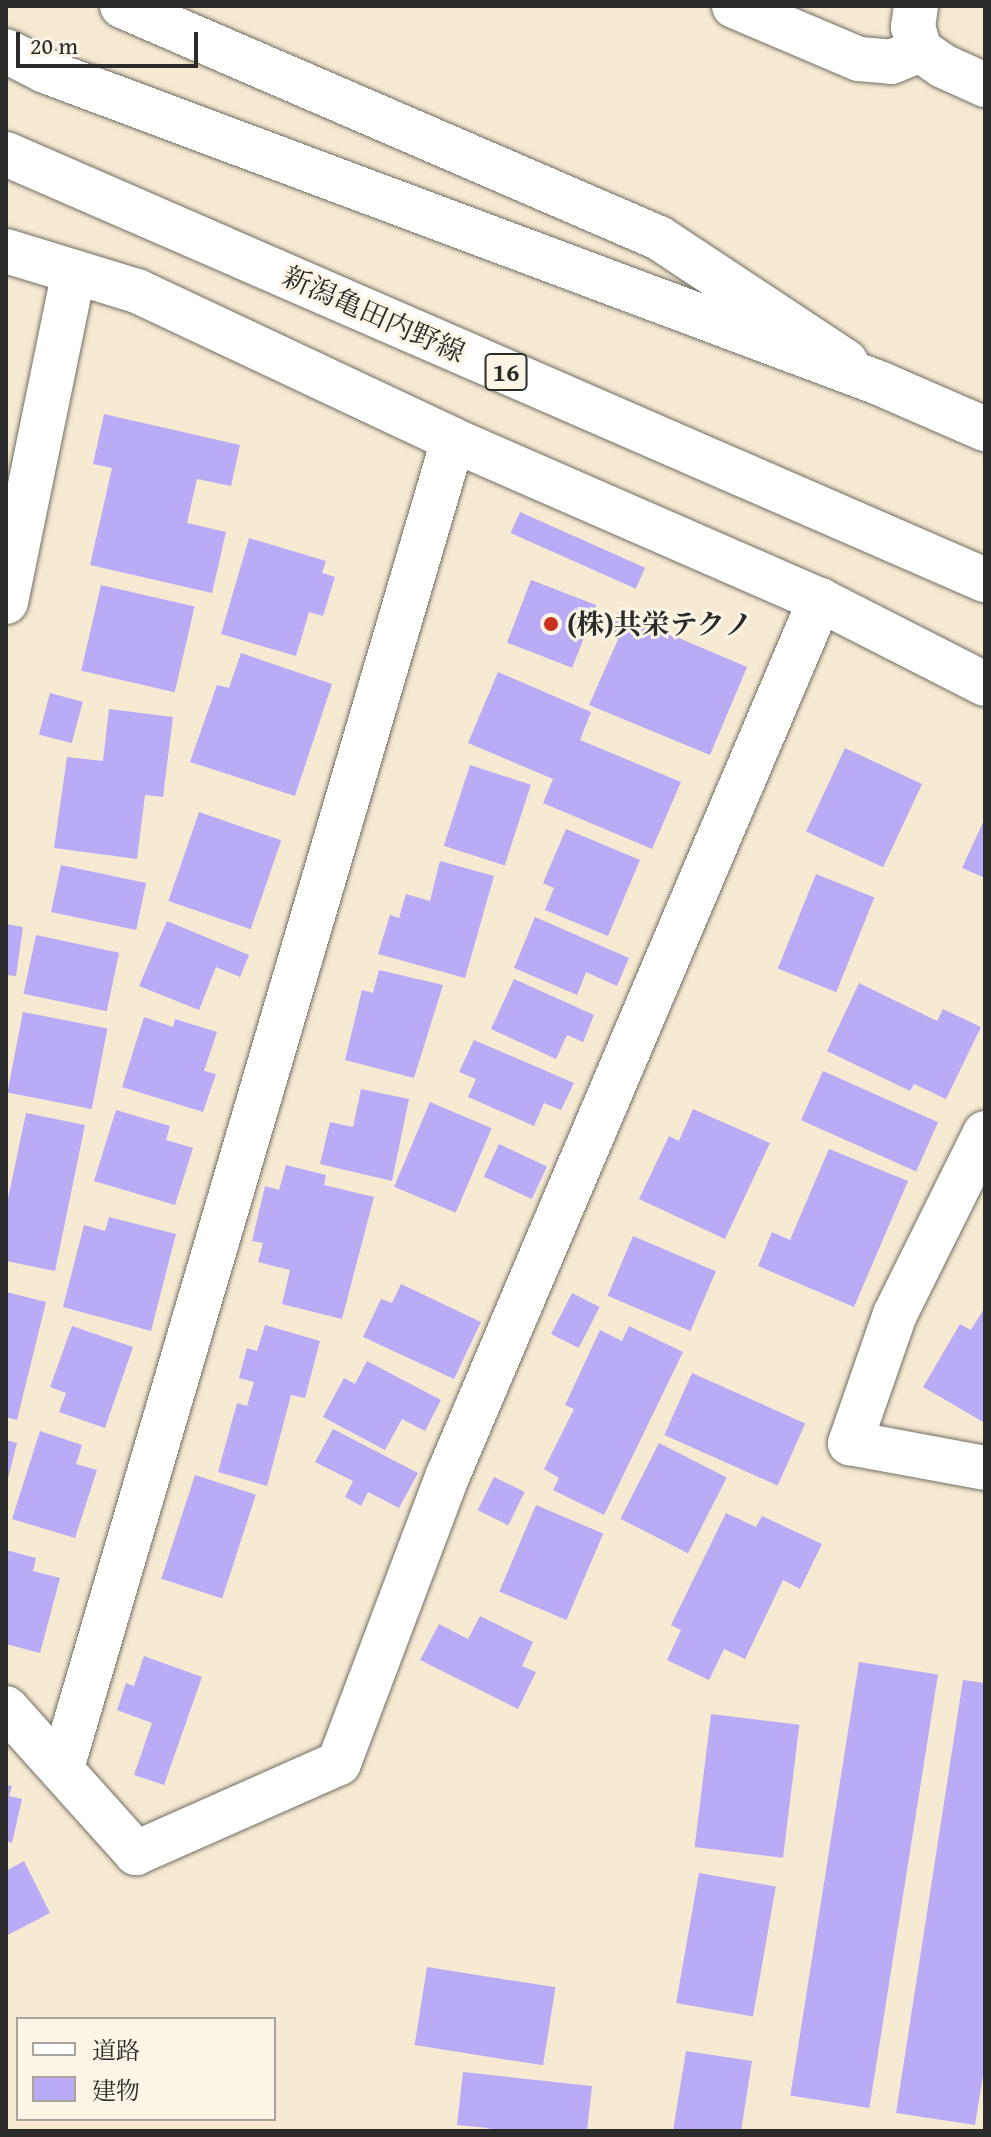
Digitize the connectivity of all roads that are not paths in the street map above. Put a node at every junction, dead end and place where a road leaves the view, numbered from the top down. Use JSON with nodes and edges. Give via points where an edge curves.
{"nodes":[{"id":1,"x":122,"y":6,"type":"edge"},
{"id":2,"x":734,"y":6,"type":"edge"},
{"id":3,"x":916,"y":6,"type":"edge"},
{"id":4,"x":920,"y":50,"type":"junction"},
{"id":5,"x":6,"y":51,"type":"edge"},
{"id":6,"x":985,"y":85,"type":"edge"},
{"id":7,"x":16,"y":158,"type":"edge"},
{"id":8,"x":9,"y":252,"type":"edge"},
{"id":9,"x":74,"y":272,"type":"junction"},
{"id":10,"x":879,"y":383,"type":"junction"},
{"id":11,"x":985,"y":429,"type":"edge"},
{"id":12,"x":453,"y":440,"type":"junction"},
{"id":13,"x":985,"y":580,"type":"edge"},
{"id":14,"x":820,"y":600,"type":"junction"},
{"id":15,"x":6,"y":602,"type":"edge"},
{"id":16,"x":985,"y":684,"type":"edge"},
{"id":17,"x":985,"y":1133,"type":"edge"},
{"id":18,"x":985,"y":1468,"type":"edge"},
{"id":19,"x":6,"y":1708,"type":"edge"},
{"id":20,"x":62,"y":1768,"type":"junction"}],
"edges":[{"from":1,"to":10,"type":"street","via":[[659,238]]},
{"from":2,"to":4,"type":"street","via":[[859,59],[891,62]]},
{"from":3,"to":4,"type":"street","via":[[913,27]]},
{"from":4,"to":6,"type":"street"},
{"from":5,"to":10,"type":"street","via":[[45,71]]},
{"from":7,"to":13,"type":"street","name":"新潟亀田内野線","number":"16"},
{"from":8,"to":9,"type":"street"},
{"from":9,"to":12,"type":"street","via":[[137,291]]},
{"from":9,"to":15,"type":"street"},
{"from":10,"to":11,"type":"street"},
{"from":12,"to":14,"type":"street"},
{"from":12,"to":20,"type":"street"},
{"from":14,"to":16,"type":"street"},
{"from":14,"to":20,"type":"street","via":[[448,1475],[339,1763],[136,1853]]},
{"from":17,"to":18,"type":"street","via":[[895,1314],[850,1443]]},
{"from":19,"to":20,"type":"street"}]}
